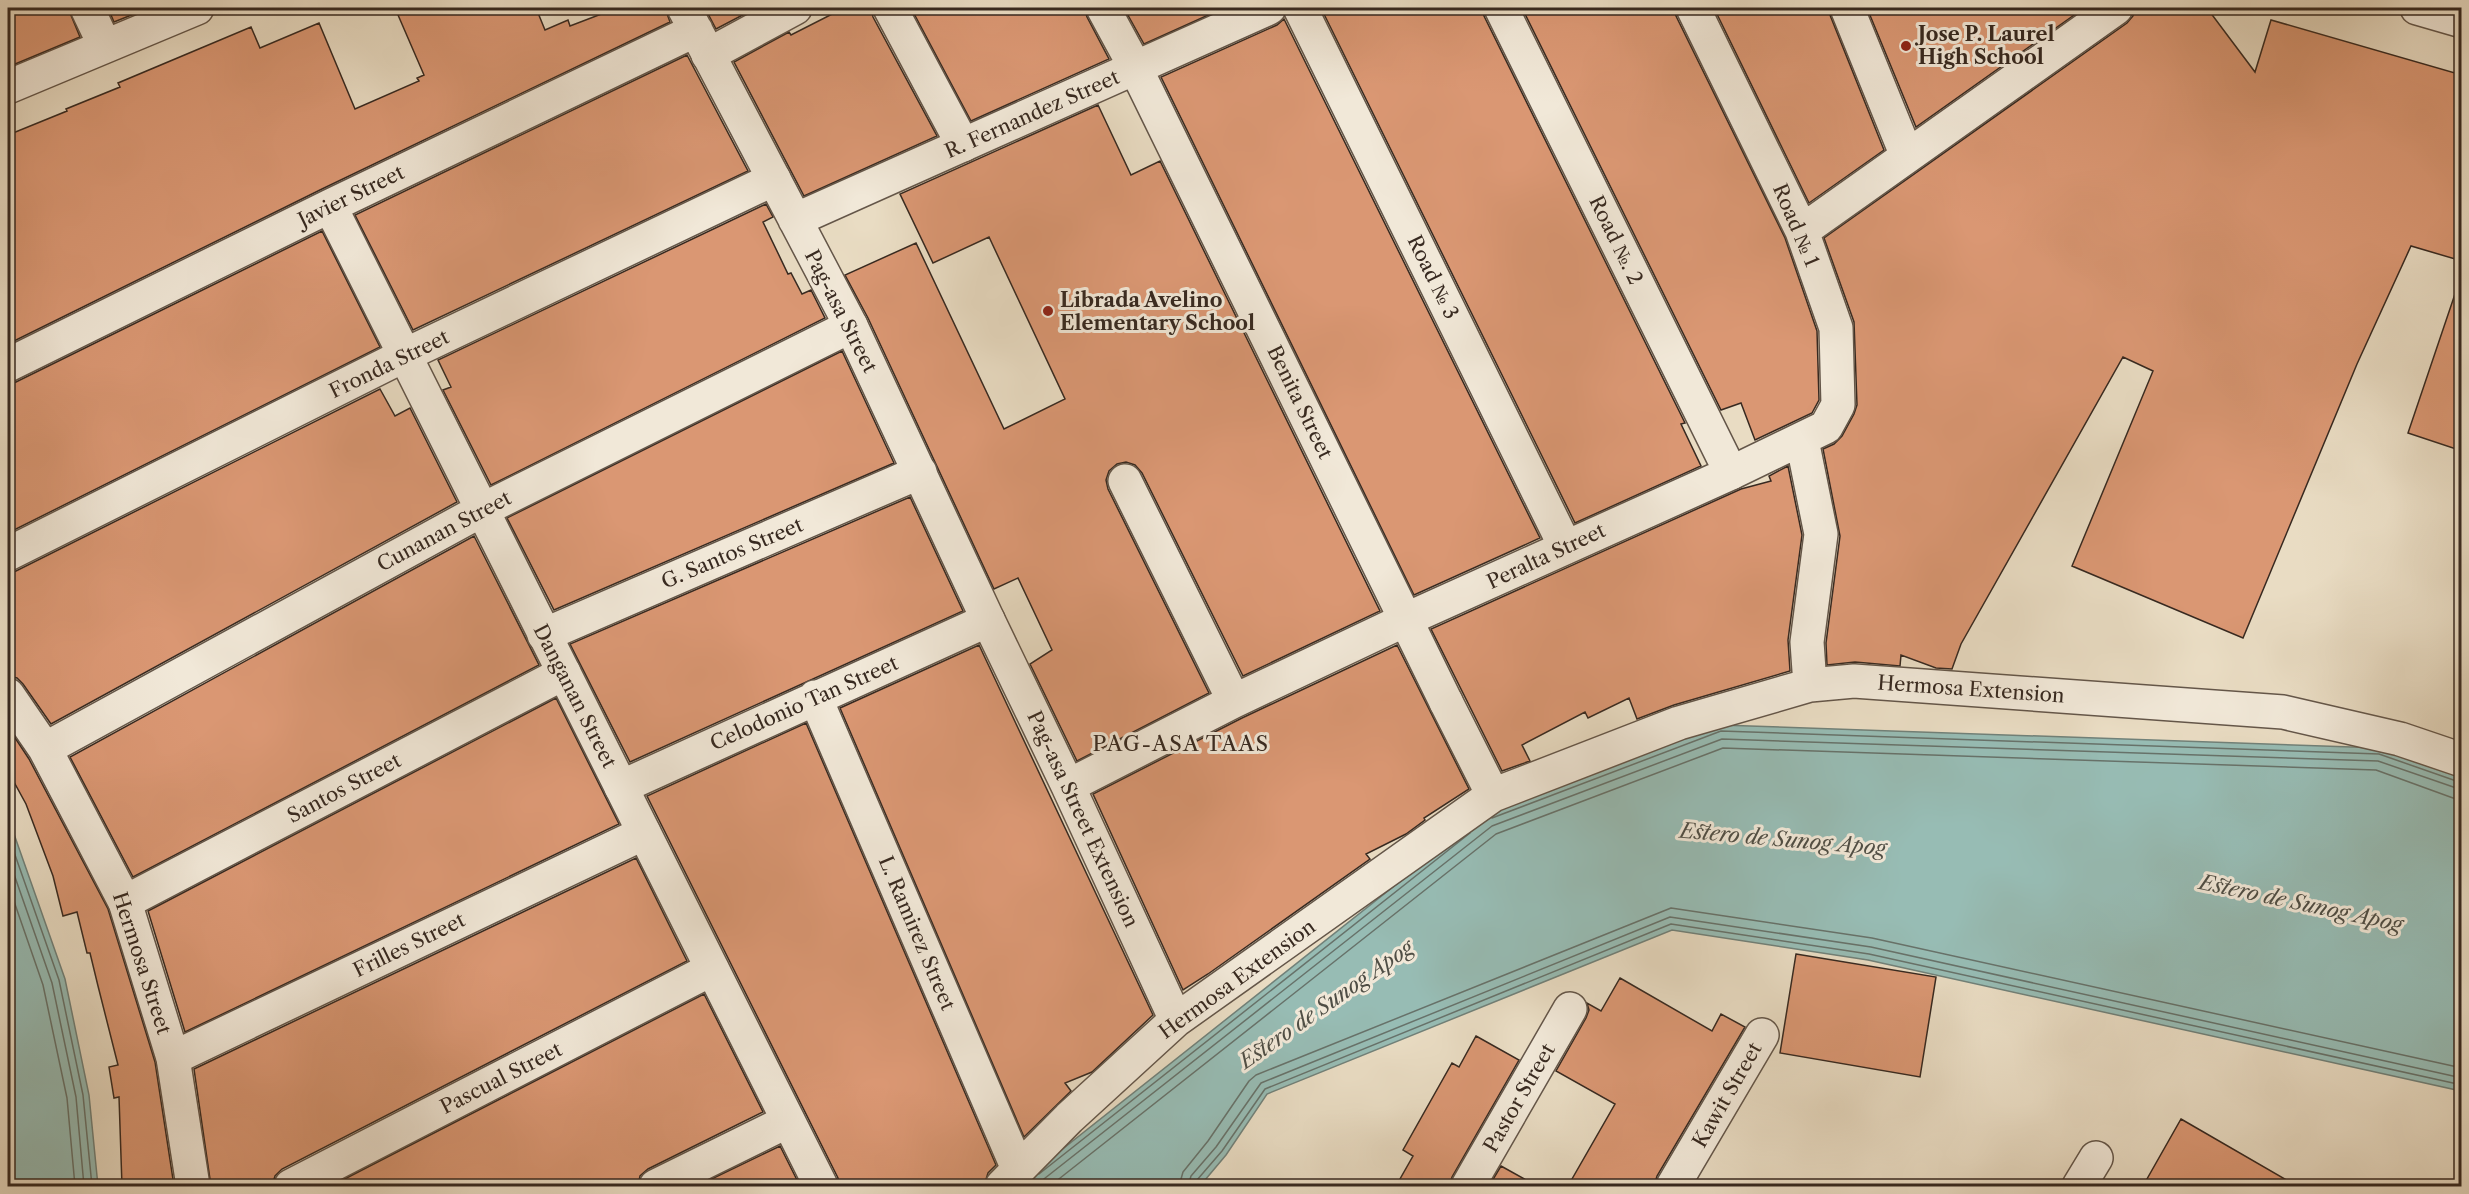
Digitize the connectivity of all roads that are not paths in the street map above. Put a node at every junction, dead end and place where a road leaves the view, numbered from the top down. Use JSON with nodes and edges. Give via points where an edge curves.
{"nodes":[{"id":1,"x":87,"y":8,"type":"edge"},
{"id":2,"x":197,"y":8,"type":"edge"},
{"id":3,"x":795,"y":8,"type":"edge"},
{"id":4,"x":890,"y":8,"type":"edge"},
{"id":5,"x":1103,"y":8,"type":"edge"},
{"id":6,"x":1269,"y":8,"type":"edge"},
{"id":7,"x":1300,"y":8,"type":"edge"},
{"id":8,"x":1501,"y":8,"type":"edge"},
{"id":9,"x":1693,"y":8,"type":"edge"},
{"id":10,"x":1847,"y":8,"type":"edge"},
{"id":11,"x":2116,"y":8,"type":"edge"},
{"id":12,"x":2417,"y":8,"type":"edge"},
{"id":13,"x":2462,"y":21,"type":"edge"},
{"id":14,"x":696,"y":31,"type":"edge"},
{"id":15,"x":105,"y":46,"type":"junction"},
{"id":16,"x":1135,"y":67,"type":"junction"},
{"id":17,"x":8,"y":87,"type":"edge"},
{"id":18,"x":963,"y":145,"type":"junction"},
{"id":19,"x":1907,"y":156,"type":"junction"},
{"id":20,"x":774,"y":179,"type":"junction"},
{"id":21,"x":330,"y":206,"type":"junction"},
{"id":22,"x":795,"y":220,"type":"junction"},
{"id":23,"x":1802,"y":231,"type":"junction"},
{"id":24,"x":850,"y":326,"type":"junction"},
{"id":25,"x":405,"y":355,"type":"junction"},
{"id":26,"x":8,"y":365,"type":"edge"},
{"id":27,"x":1802,"y":440,"type":"junction"},
{"id":28,"x":920,"y":472,"type":"junction"},
{"id":29,"x":1731,"y":473,"type":"junction"},
{"id":30,"x":1125,"y":481,"type":"dead end"},
{"id":31,"x":482,"y":510,"type":"junction"},
{"id":32,"x":1565,"y":546,"type":"junction"},
{"id":33,"x":8,"y":554,"type":"edge"},
{"id":34,"x":1407,"y":619,"type":"junction"},
{"id":35,"x":988,"y":620,"type":"junction"},
{"id":36,"x":544,"y":635,"type":"junction"},
{"id":37,"x":564,"y":674,"type":"junction"},
{"id":38,"x":1810,"y":685,"type":"junction"},
{"id":39,"x":8,"y":695,"type":"edge"},
{"id":40,"x":815,"y":697,"type":"junction"},
{"id":41,"x":1234,"y":701,"type":"junction"},
{"id":42,"x":45,"y":749,"type":"junction"},
{"id":43,"x":2462,"y":760,"type":"edge"},
{"id":44,"x":1068,"y":786,"type":"junction"},
{"id":45,"x":621,"y":787,"type":"junction"},
{"id":46,"x":1493,"y":795,"type":"junction"},
{"id":47,"x":644,"y":832,"type":"junction"},
{"id":48,"x":125,"y":902,"type":"junction"},
{"id":49,"x":712,"y":969,"type":"junction"},
{"id":50,"x":1570,"y":1009,"type":"dead end"},
{"id":51,"x":1176,"y":1020,"type":"junction"},
{"id":52,"x":1762,"y":1035,"type":"dead end"},
{"id":53,"x":173,"y":1058,"type":"junction"},
{"id":54,"x":788,"y":1120,"type":"junction"},
{"id":55,"x":2096,"y":1158,"type":"dead end"},
{"id":56,"x":1010,"y":1178,"type":"edge"},
{"id":57,"x":192,"y":1186,"type":"edge"},
{"id":58,"x":291,"y":1186,"type":"edge"},
{"id":59,"x":656,"y":1186,"type":"edge"},
{"id":60,"x":821,"y":1186,"type":"edge"},
{"id":61,"x":1468,"y":1186,"type":"edge"},
{"id":62,"x":1673,"y":1186,"type":"edge"},
{"id":63,"x":2079,"y":1186,"type":"edge"}],
"edges":[{"from":1,"to":15,"type":"street"},
{"from":2,"to":15,"type":"street"},
{"from":3,"to":14,"type":"street","name":"Javier Street"},
{"from":4,"to":18,"type":"street"},
{"from":5,"to":16,"type":"street","name":"Benita Street"},
{"from":6,"to":16,"type":"street","name":"R. Fernandez Street"},
{"from":7,"to":32,"type":"street","name":"Road № 3"},
{"from":8,"to":29,"type":"street","name":"Road №. 2"},
{"from":9,"to":23,"type":"street","name":"Road № 1"},
{"from":10,"to":19,"type":"street"},
{"from":11,"to":19,"type":"street"},
{"from":12,"to":13,"type":"street"},
{"from":14,"to":20,"type":"street","name":"Pag-asa Street"},
{"from":14,"to":21,"type":"street","name":"Javier Street"},
{"from":15,"to":17,"type":"street"},
{"from":16,"to":18,"type":"street","name":"R. Fernandez Street"},
{"from":16,"to":34,"type":"street","name":"Benita Street"},
{"from":18,"to":22,"type":"street","name":"R. Fernandez Street"},
{"from":19,"to":23,"type":"street"},
{"from":20,"to":22,"type":"street","name":"Pag-asa Street"},
{"from":20,"to":25,"type":"street","name":"Fronda Street"},
{"from":21,"to":25,"type":"street","name":"Danganan Street"},
{"from":21,"to":26,"type":"street","name":"Javier Street"},
{"from":22,"to":24,"type":"street","name":"Pag-asa Street"},
{"from":23,"to":27,"type":"street","name":"Road № 1","via":[[1836,328],[1838,405],[1826,427]]},
{"from":24,"to":28,"type":"street","name":"Pag-asa Street"},
{"from":24,"to":31,"type":"street","name":"Cunanan Street"},
{"from":25,"to":31,"type":"street","name":"Danganan Street"},
{"from":25,"to":33,"type":"street","name":"Fronda Street"},
{"from":27,"to":29,"type":"street","name":"Peralta Street"},
{"from":27,"to":38,"type":"street","via":[[1821,534],[1807,642]]},
{"from":28,"to":35,"type":"street","name":"Pag-asa Street"},
{"from":28,"to":36,"type":"street","name":"G. Santos Street"},
{"from":29,"to":32,"type":"street","name":"Peralta Street"},
{"from":30,"to":41,"type":"street"},
{"from":31,"to":36,"type":"street","name":"Danganan Street"},
{"from":31,"to":42,"type":"street","name":"Cunanan Street"},
{"from":32,"to":34,"type":"street","name":"Peralta Street"},
{"from":34,"to":41,"type":"street","name":"Peralta Street"},
{"from":34,"to":46,"type":"street","name":"Benita Street"},
{"from":35,"to":40,"type":"street","name":"Celodonio Tan Street"},
{"from":35,"to":44,"type":"street","name":"Pag-asa Street Extension"},
{"from":36,"to":37,"type":"street","name":"Danganan Street"},
{"from":37,"to":45,"type":"street","name":"Danganan Street"},
{"from":37,"to":48,"type":"street","name":"Santos Street"},
{"from":38,"to":43,"type":"street","name":"Hermosa Extension","via":[[1854,681],[2283,712],[2400,739]]},
{"from":38,"to":46,"type":"street","name":"Hermosa Extension","via":[[1679,723]]},
{"from":39,"to":42,"type":"street","name":"Hermosa Street"},
{"from":40,"to":45,"type":"street","name":"Celodonio Tan Street"},
{"from":40,"to":56,"type":"street","name":"L. Ramirez Street"},
{"from":41,"to":44,"type":"street","name":"Peralta Street"},
{"from":42,"to":48,"type":"street","name":"Hermosa Street"},
{"from":44,"to":51,"type":"street","name":"Pag-asa Street Extension"},
{"from":45,"to":47,"type":"street","name":"Danganan Street"},
{"from":46,"to":51,"type":"street","name":"Hermosa Extension"},
{"from":47,"to":49,"type":"street","name":"Danganan Street"},
{"from":47,"to":53,"type":"street","name":"Frilles Street"},
{"from":48,"to":53,"type":"street","name":"Hermosa Street"},
{"from":49,"to":54,"type":"street","name":"Danganan Street"},
{"from":49,"to":58,"type":"street","name":"Pascual Street"},
{"from":50,"to":61,"type":"street","name":"Pastor Street"},
{"from":51,"to":56,"type":"street","name":"Hermosa Extension"},
{"from":52,"to":62,"type":"street","name":"Kawit Street"},
{"from":53,"to":57,"type":"street","name":"Hermosa Street"},
{"from":54,"to":59,"type":"street"},
{"from":54,"to":60,"type":"street","name":"Danganan Street"},
{"from":55,"to":63,"type":"street"}]}
